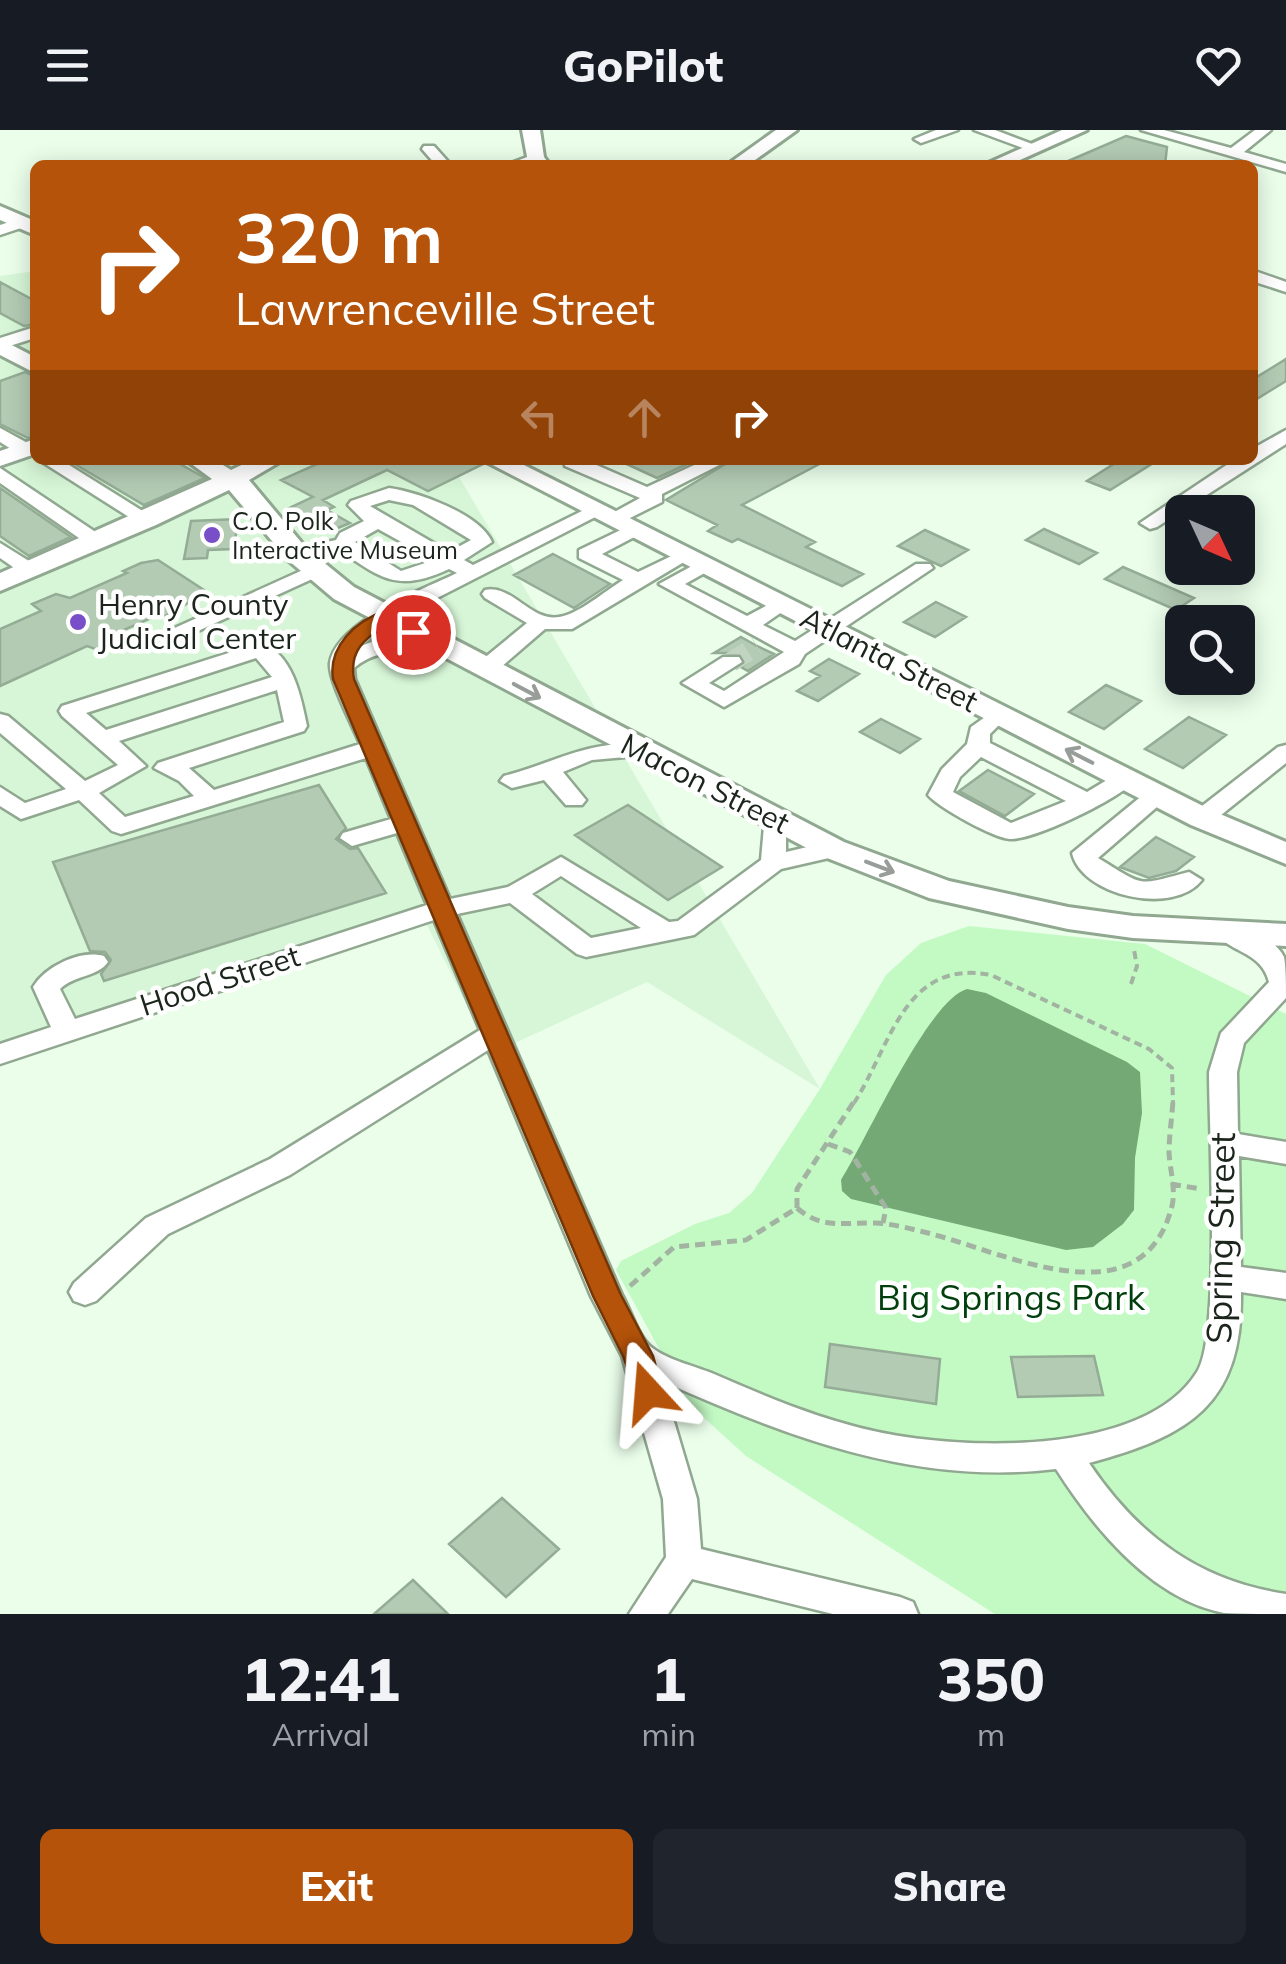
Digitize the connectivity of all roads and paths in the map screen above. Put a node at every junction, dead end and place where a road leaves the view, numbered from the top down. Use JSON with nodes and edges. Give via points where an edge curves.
{"nodes":[{"id":1,"x":531,"y":130,"type":"edge"},
{"id":2,"x":788,"y":130,"type":"edge"},
{"id":3,"x":951,"y":130,"type":"edge"},
{"id":4,"x":981,"y":130,"type":"edge"},
{"id":5,"x":1078,"y":130,"type":"edge"},
{"id":6,"x":1148,"y":130,"type":"edge"},
{"id":7,"x":1264,"y":130,"type":"edge"},
{"id":8,"x":921,"y":138,"type":"dead end"},
{"id":9,"x":1036,"y":148,"type":"junction"},
{"id":10,"x":429,"y":149,"type":"dead end"},
{"id":11,"x":1234,"y":153,"type":"junction"},
{"id":12,"x":439,"y":160,"type":"edge"},
{"id":13,"x":538,"y":160,"type":"edge"},
{"id":14,"x":743,"y":160,"type":"edge"},
{"id":15,"x":1006,"y":160,"type":"edge"},
{"id":16,"x":1286,"y":168,"type":"edge"},
{"id":17,"x":0,"y":212,"type":"edge"},
{"id":18,"x":28,"y":226,"type":"edge"},
{"id":19,"x":0,"y":230,"type":"edge"},
{"id":20,"x":1258,"y":277,"type":"edge"},
{"id":21,"x":1286,"y":286,"type":"edge"},
{"id":22,"x":30,"y":334,"type":"edge"},
{"id":23,"x":0,"y":345,"type":"edge"},
{"id":24,"x":30,"y":363,"type":"edge"},
{"id":25,"x":0,"y":434,"type":"edge"},
{"id":26,"x":1286,"y":436,"type":"edge"},
{"id":27,"x":30,"y":449,"type":"edge"},
{"id":28,"x":1258,"y":451,"type":"edge"},
{"id":29,"x":30,"y":452,"type":"edge"},
{"id":30,"x":0,"y":459,"type":"edge"},
{"id":31,"x":61,"y":465,"type":"edge"},
{"id":32,"x":207,"y":465,"type":"edge"},
{"id":33,"x":262,"y":465,"type":"edge"},
{"id":34,"x":505,"y":465,"type":"edge"},
{"id":35,"x":581,"y":465,"type":"edge"},
{"id":36,"x":709,"y":465,"type":"edge"},
{"id":37,"x":1234,"y":465,"type":"edge"},
{"id":38,"x":0,"y":474,"type":"edge"},
{"id":39,"x":233,"y":480,"type":"junction"},
{"id":40,"x":647,"y":494,"type":"junction"},
{"id":41,"x":264,"y":511,"type":"junction"},
{"id":42,"x":154,"y":516,"type":"junction"},
{"id":43,"x":614,"y":520,"type":"junction"},
{"id":44,"x":378,"y":522,"type":"junction"},
{"id":45,"x":1150,"y":523,"type":"dead end"},
{"id":46,"x":96,"y":541,"type":"junction"},
{"id":47,"x":344,"y":544,"type":"junction"},
{"id":48,"x":0,"y":549,"type":"edge"},
{"id":49,"x":448,"y":560,"type":"junction"},
{"id":50,"x":693,"y":561,"type":"junction"},
{"id":51,"x":305,"y":563,"type":"junction"},
{"id":52,"x":924,"y":568,"type":"dead end"},
{"id":53,"x":30,"y":570,"type":"junction"},
{"id":54,"x":472,"y":574,"type":"junction"},
{"id":55,"x":638,"y":580,"type":"junction"},
{"id":56,"x":0,"y":583,"type":"edge"},
{"id":57,"x":492,"y":594,"type":"dead end"},
{"id":58,"x":782,"y":605,"type":"junction"},
{"id":59,"x":385,"y":617,"type":"junction"},
{"id":60,"x":540,"y":622,"type":"junction"},
{"id":61,"x":830,"y":630,"type":"junction"},
{"id":62,"x":180,"y":631,"type":"dead end"},
{"id":63,"x":771,"y":643,"type":"junction"},
{"id":64,"x":441,"y":646,"type":"junction"},
{"id":65,"x":341,"y":663,"type":"junction"},
{"id":66,"x":737,"y":665,"type":"tunnel mouth"},
{"id":67,"x":485,"y":669,"type":"junction"},
{"id":68,"x":286,"y":680,"type":"junction"},
{"id":69,"x":572,"y":714,"type":"junction"},
{"id":70,"x":998,"y":715,"type":"junction"},
{"id":71,"x":0,"y":720,"type":"edge"},
{"id":72,"x":102,"y":738,"type":"junction"},
{"id":73,"x":978,"y":746,"type":"junction"},
{"id":74,"x":373,"y":748,"type":"junction"},
{"id":75,"x":640,"y":750,"type":"junction"},
{"id":76,"x":1286,"y":752,"type":"edge"},
{"id":77,"x":559,"y":763,"type":"junction"},
{"id":78,"x":134,"y":766,"type":"junction"},
{"id":79,"x":166,"y":768,"type":"junction"},
{"id":80,"x":1125,"y":779,"type":"junction"},
{"id":81,"x":512,"y":781,"type":"dead end"},
{"id":82,"x":83,"y":791,"type":"junction"},
{"id":83,"x":0,"y":794,"type":"edge"},
{"id":84,"x":1157,"y":795,"type":"junction"},
{"id":85,"x":210,"y":799,"type":"junction"},
{"id":86,"x":574,"y":800,"type":"dead end"},
{"id":87,"x":1085,"y":800,"type":"junction"},
{"id":88,"x":11,"y":817,"type":"edge"},
{"id":89,"x":1202,"y":818,"type":"junction"},
{"id":90,"x":774,"y":820,"type":"junction"},
{"id":91,"x":404,"y":823,"type":"junction"},
{"id":92,"x":352,"y":838,"type":"dead end"},
{"id":93,"x":832,"y":849,"type":"junction"},
{"id":94,"x":1274,"y":850,"type":"edge"},
{"id":95,"x":773,"y":863,"type":"junction"},
{"id":96,"x":1286,"y":870,"type":"edge"},
{"id":97,"x":1189,"y":880,"type":"dead end"},
{"id":98,"x":515,"y":894,"type":"junction"},
{"id":99,"x":440,"y":908,"type":"junction"},
{"id":100,"x":1286,"y":911,"type":"edge"},
{"id":101,"x":664,"y":932,"type":"junction"},
{"id":102,"x":1235,"y":932,"type":"junction"},
{"id":103,"x":1286,"y":935,"type":"edge"},
{"id":104,"x":1133,"y":941,"type":"dead end"},
{"id":105,"x":95,"y":962,"type":"dead end"},
{"id":106,"x":1284,"y":983,"type":"edge"},
{"id":107,"x":1132,"y":984,"type":"dead end"},
{"id":108,"x":67,"y":1032,"type":"junction"},
{"id":109,"x":495,"y":1033,"type":"junction"},
{"id":110,"x":0,"y":1054,"type":"edge"},
{"id":111,"x":1224,"y":1143,"type":"junction"},
{"id":112,"x":828,"y":1144,"type":"junction"},
{"id":113,"x":1286,"y":1153,"type":"edge"},
{"id":114,"x":798,"y":1208,"type":"junction"},
{"id":115,"x":883,"y":1224,"type":"junction"},
{"id":116,"x":1226,"y":1278,"type":"junction"},
{"id":117,"x":1286,"y":1286,"type":"edge"},
{"id":118,"x":85,"y":1292,"type":"dead end"},
{"id":119,"x":607,"y":1296,"type":"junction"},
{"id":120,"x":638,"y":1356,"type":"junction"},
{"id":121,"x":1064,"y":1453,"type":"junction"},
{"id":122,"x":684,"y":1560,"type":"junction"},
{"id":123,"x":1286,"y":1611,"type":"edge"},
{"id":124,"x":647,"y":1614,"type":"edge"},
{"id":125,"x":900,"y":1614,"type":"edge"}],
"edges":[{"from":1,"to":13,"type":"main road"},
{"from":2,"to":14,"type":"main road"},
{"from":3,"to":8,"type":"street"},
{"from":4,"to":9,"type":"street"},
{"from":5,"to":9,"type":"main road"},
{"from":6,"to":11,"type":"street"},
{"from":7,"to":11,"type":"street"},
{"from":9,"to":15,"type":"main road"},
{"from":10,"to":12,"type":"street"},
{"from":11,"to":16,"type":"street"},
{"from":17,"to":18,"type":"main road"},
{"from":18,"to":19,"type":"street"},
{"from":20,"to":21,"type":"street"},
{"from":22,"to":23,"type":"street"},
{"from":23,"to":24,"type":"main road"},
{"from":25,"to":27,"type":"street"},
{"from":26,"to":28,"type":"street"},
{"from":29,"to":30,"type":"main road"},
{"from":31,"to":42,"type":"street"},
{"from":32,"to":39,"type":"main road","name":"Macon Street"},
{"from":33,"to":39,"type":"main road"},
{"from":34,"to":43,"type":"main road","name":"Atlanta Street"},
{"from":35,"to":40,"type":"street"},
{"from":36,"to":40,"type":"street"},
{"from":37,"to":45,"type":"street"},
{"from":38,"to":46,"type":"street"},
{"from":39,"to":41,"type":"main road","name":"Macon Street"},
{"from":39,"to":42,"type":"main road"},
{"from":40,"to":43,"type":"street","via":[[655,498]]},
{"from":41,"to":42,"type":"main road","via":[[220,503]]},
{"from":41,"to":51,"type":"main road","name":"Macon Street"},
{"from":42,"to":46,"type":"main road"},
{"from":43,"to":50,"type":"main road","name":"Atlanta Street"},
{"from":43,"to":54,"type":"street"},
{"from":43,"to":55,"type":"street","via":[[586,554]]},
{"from":44,"to":47,"type":"street"},
{"from":44,"to":49,"type":"street"},
{"from":44,"to":49,"type":"street","via":[[358,505],[384,492],[404,494],[480,535],[482,542]]},
{"from":46,"to":53,"type":"main road"},
{"from":47,"to":49,"type":"street","via":[[398,577]]},
{"from":47,"to":51,"type":"street"},
{"from":48,"to":53,"type":"street"},
{"from":49,"to":54,"type":"street"},
{"from":50,"to":55,"type":"street"},
{"from":50,"to":58,"type":"main road","name":"Atlanta Street"},
{"from":50,"to":63,"type":"street","via":[[669,584]]},
{"from":51,"to":59,"type":"main road","name":"Macon Street"},
{"from":51,"to":62,"type":"street"},
{"from":52,"to":61,"type":"street"},
{"from":53,"to":56,"type":"main road"},
{"from":54,"to":59,"type":"street"},
{"from":55,"to":60,"type":"street","via":[[564,624]]},
{"from":57,"to":60,"type":"street"},
{"from":58,"to":61,"type":"main road","name":"Atlanta Street"},
{"from":58,"to":63,"type":"street"},
{"from":59,"to":64,"type":"main road","name":"Macon Street"},
{"from":59,"to":65,"type":"street","via":[[355,636]]},
{"from":60,"to":67,"type":"street"},
{"from":61,"to":63,"type":"street"},
{"from":61,"to":70,"type":"main road","name":"Atlanta Street"},
{"from":63,"to":66,"type":"street","via":[[791,659],[724,700],[700,687]]},
{"from":64,"to":65,"type":"street","via":[[387,643]]},
{"from":64,"to":67,"type":"main road","name":"Macon Street"},
{"from":65,"to":74,"type":"street"},
{"from":67,"to":69,"type":"main road","name":"Macon Street","one_way":true},
{"from":68,"to":72,"type":"street"},
{"from":68,"to":72,"type":"street","via":[[260,650],[70,711]]},
{"from":68,"to":79,"type":"street","via":[[296,726]]},
{"from":69,"to":75,"type":"main road","name":"Macon Street"},
{"from":69,"to":77,"type":"street","via":[[574,735]]},
{"from":70,"to":73,"type":"street","via":[[979,732]]},
{"from":80,"to":70,"type":"main road","name":"Atlanta Street","one_way":true},
{"from":71,"to":82,"type":"street"},
{"from":72,"to":78,"type":"street"},
{"from":73,"to":87,"type":"street"},
{"from":73,"to":87,"type":"street","via":[[940,795],[1006,831]]},
{"from":74,"to":85,"type":"street","via":[[283,786]]},
{"from":74,"to":91,"type":"street"},
{"from":75,"to":77,"type":"street","via":[[596,750]]},
{"from":75,"to":90,"type":"main road","name":"Macon Street"},
{"from":76,"to":89,"type":"street"},
{"from":77,"to":81,"type":"street"},
{"from":77,"to":86,"type":"street"},
{"from":78,"to":79,"type":"street"},
{"from":78,"to":82,"type":"street"},
{"from":79,"to":85,"type":"street","via":[[188,776]]},
{"from":80,"to":84,"type":"main road","name":"Atlanta Street"},
{"from":80,"to":87,"type":"street"},
{"from":82,"to":85,"type":"street","via":[[121,826]]},
{"from":82,"to":88,"type":"street"},
{"from":83,"to":88,"type":"street"},
{"from":84,"to":89,"type":"main road","name":"Atlanta Street"},
{"from":84,"to":97,"type":"street","via":[[1084,853],[1086,862],[1138,895]]},
{"from":89,"to":94,"type":"main road","name":"Atlanta Street"},
{"from":90,"to":93,"type":"main road","name":"Macon Street"},
{"from":90,"to":95,"type":"street"},
{"from":91,"to":92,"type":"street"},
{"from":91,"to":99,"type":"street"},
{"from":93,"to":95,"type":"street"},
{"from":93,"to":102,"type":"main road","name":"Macon Street","one_way":true,"via":[[999,906],[1133,926]]},
{"from":94,"to":96,"type":"main road"},
{"from":95,"to":101,"type":"street","via":[[686,929]]},
{"from":98,"to":99,"type":"street","name":"Hood Street"},
{"from":98,"to":101,"type":"street","via":[[586,948]]},
{"from":98,"to":101,"type":"street","via":[[560,865]]},
{"from":99,"to":108,"type":"street","name":"Hood Street"},
{"from":99,"to":109,"type":"street"},
{"from":100,"to":102,"type":"main road"},
{"from":102,"to":103,"type":"main road","name":"Macon Street"},
{"from":102,"to":106,"type":"street","name":"Spring Street","via":[[1271,955]]},
{"from":104,"to":107,"type":"path"},
{"from":105,"to":108,"type":"street","via":[[58,974],[46,987]]},
{"from":106,"to":111,"type":"street","name":"Spring Street","via":[[1231,1040],[1223,1072]]},
{"from":108,"to":110,"type":"street","name":"Hood Street"},
{"from":109,"to":118,"type":"street","via":[[280,1167],[156,1226]]},
{"from":109,"to":119,"type":"street"},
{"from":111,"to":113,"type":"street"},
{"from":111,"to":116,"type":"street","name":"Spring Street"},
{"from":112,"to":114,"type":"path","via":[[798,1188]]},
{"from":112,"to":115,"type":"path","via":[[850,1152],[886,1208]]},
{"from":112,"to":115,"type":"path","via":[[898,1018],[944,974],[971,970],[1009,981],[1149,1049],[1172,1068],[1177,1088],[1170,1219],[1152,1248],[1131,1264],[1071,1273]]},
{"from":114,"to":115,"type":"path","via":[[827,1226]]},
{"from":114,"to":119,"type":"path","via":[[746,1240],[674,1247],[633,1284]]},
{"from":116,"to":117,"type":"street"},
{"from":116,"to":121,"type":"street","name":"Spring Street","via":[[1220,1360],[1204,1390],[1171,1418]]},
{"from":119,"to":120,"type":"street"},
{"from":120,"to":121,"type":"street","name":"Spring Street","via":[[839,1437],[962,1457]]},
{"from":120,"to":122,"type":"street","via":[[680,1499]]},
{"from":121,"to":123,"type":"street","via":[[1088,1493],[1144,1551],[1190,1586],[1249,1608]]},
{"from":122,"to":124,"type":"street"},
{"from":122,"to":125,"type":"street"}]}
